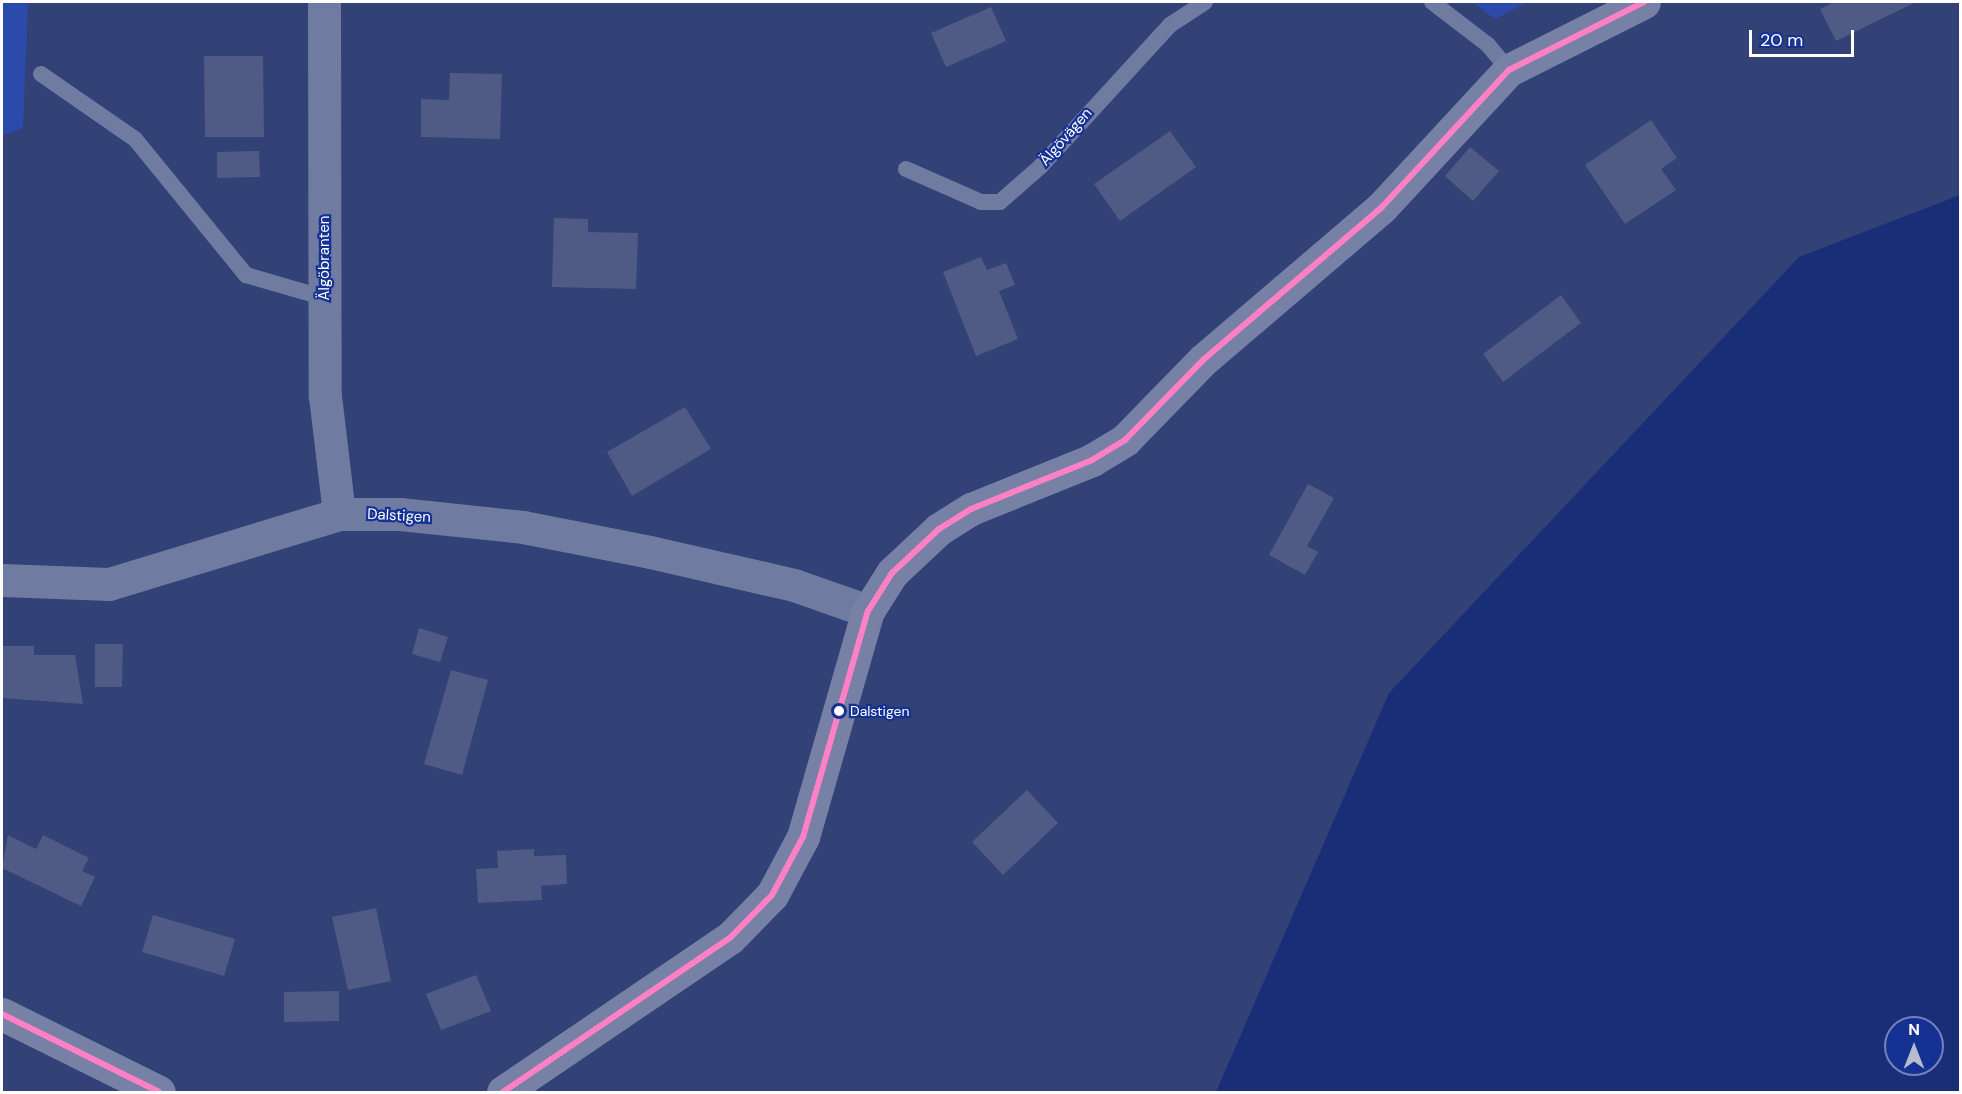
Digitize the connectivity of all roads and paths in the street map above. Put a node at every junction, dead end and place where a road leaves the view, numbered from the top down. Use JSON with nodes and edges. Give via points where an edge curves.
{"nodes":[{"id":1,"x":324,"y":2,"type":"edge"},
{"id":2,"x":1205,"y":2,"type":"edge"},
{"id":3,"x":1432,"y":2,"type":"edge"},
{"id":4,"x":1644,"y":2,"type":"edge"},
{"id":5,"x":1509,"y":70,"type":"junction"},
{"id":6,"x":41,"y":74,"type":"dead end"},
{"id":7,"x":906,"y":169,"type":"dead end"},
{"id":8,"x":325,"y":298,"type":"junction"},
{"id":9,"x":339,"y":514,"type":"junction"},
{"id":10,"x":2,"y":580,"type":"edge"},
{"id":11,"x":868,"y":611,"type":"junction"},
{"id":12,"x":2,"y":1014,"type":"edge"},
{"id":13,"x":159,"y":1092,"type":"edge"},
{"id":14,"x":503,"y":1092,"type":"edge"}],
"edges":[{"from":1,"to":8,"type":"street","name":"Älgöbranten"},
{"from":2,"to":7,"type":"lane","name":"Älgövägen","via":[[1170,26],[1040,167],[1000,202],[981,202]]},
{"from":3,"to":5,"type":"lane","via":[[1488,45]]},
{"from":4,"to":5,"type":"street"},
{"from":5,"to":11,"type":"street","via":[[1382,207],[1203,360],[1125,440],[939,529],[892,573]]},
{"from":6,"to":8,"type":"lane","via":[[135,139],[246,275]]},
{"from":8,"to":9,"type":"street","name":"Älgöbranten","via":[[325,396]]},
{"from":9,"to":10,"type":"street","name":"Dalstigen","via":[[109,584]]},
{"from":9,"to":11,"type":"street","name":"Dalstigen","via":[[400,514],[523,526],[794,585]]},
{"from":11,"to":14,"type":"street","via":[[803,837],[772,895],[730,938]]},
{"from":12,"to":13,"type":"street"}]}
